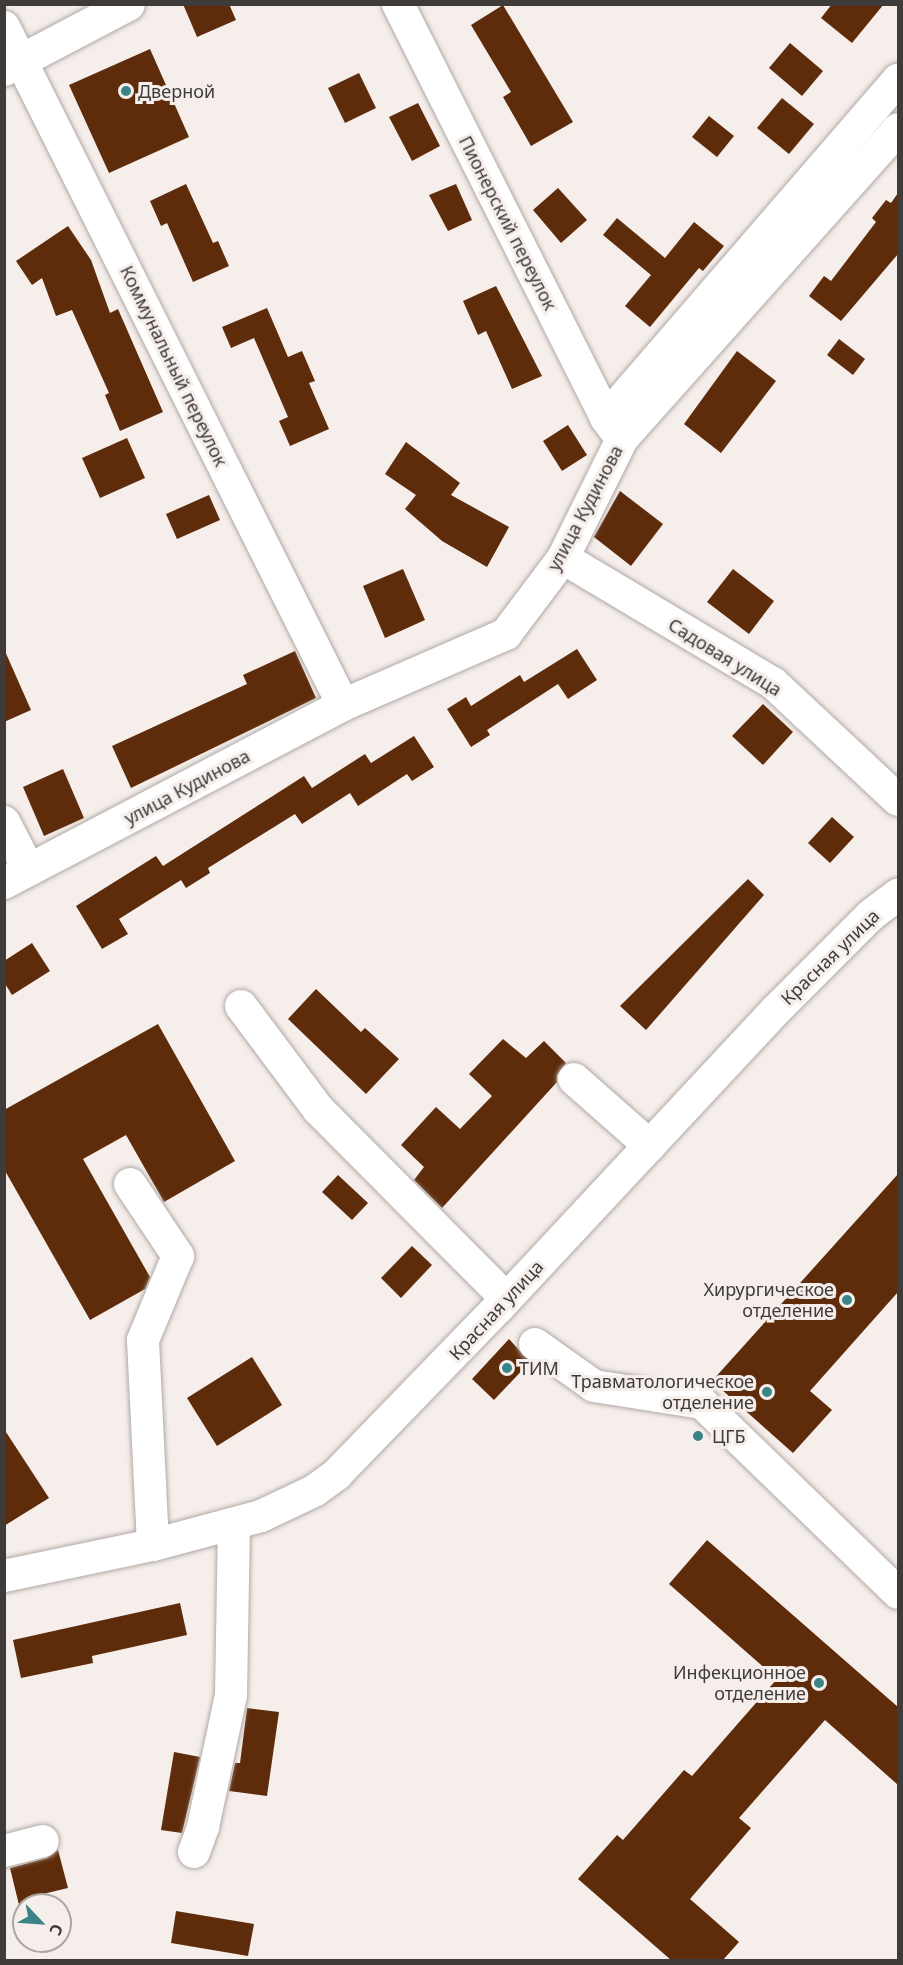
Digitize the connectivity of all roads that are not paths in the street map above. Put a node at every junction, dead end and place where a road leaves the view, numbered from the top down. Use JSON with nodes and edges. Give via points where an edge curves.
{"nodes":[{"id":1,"x":128,"y":4,"type":"edge"},
{"id":2,"x":398,"y":4,"type":"edge"},
{"id":3,"x":4,"y":27,"type":"edge"},
{"id":4,"x":13,"y":65,"type":"edge"},
{"id":5,"x":898,"y":80,"type":"edge"},
{"id":6,"x":898,"y":129,"type":"edge"},
{"id":7,"x":614,"y":429,"type":"junction"},
{"id":8,"x":563,"y":558,"type":"junction"},
{"id":9,"x":343,"y":705,"type":"junction"},
{"id":10,"x":898,"y":800,"type":"edge"},
{"id":11,"x":4,"y":822,"type":"edge"},
{"id":12,"x":17,"y":876,"type":"edge"},
{"id":13,"x":898,"y":895,"type":"edge"},
{"id":14,"x":241,"y":1006,"type":"dead end"},
{"id":15,"x":573,"y":1079,"type":"dead end"},
{"id":16,"x":650,"y":1146,"type":"junction"},
{"id":17,"x":130,"y":1184,"type":"dead end"},
{"id":18,"x":506,"y":1298,"type":"junction"},
{"id":19,"x":535,"y":1344,"type":"dead end"},
{"id":20,"x":234,"y":1524,"type":"junction"},
{"id":21,"x":153,"y":1545,"type":"junction"},
{"id":22,"x":4,"y":1575,"type":"edge"},
{"id":23,"x":898,"y":1593,"type":"edge"},
{"id":24,"x":43,"y":1841,"type":"dead end"},
{"id":25,"x":4,"y":1851,"type":"edge"},
{"id":26,"x":194,"y":1852,"type":"dead end"}],
"edges":[{"from":1,"to":4,"type":"main road"},
{"from":2,"to":7,"type":"street","name":"Пионерский переулок"},
{"from":3,"to":4,"type":"street","name":"Коммунальный переулок"},
{"from":4,"to":9,"type":"street","name":"Коммунальный переулок"},
{"from":5,"to":7,"type":"street","name":"улица Кудинова"},
{"from":6,"to":7,"type":"street","name":"улица Кудинова"},
{"from":7,"to":8,"type":"street","name":"улица Кудинова"},
{"from":8,"to":9,"type":"street","name":"улица Кудинова","via":[[506,634]]},
{"from":8,"to":10,"type":"street","name":"Садовая улица","via":[[773,683]]},
{"from":9,"to":12,"type":"street","name":"улица Кудинова"},
{"from":11,"to":12,"type":"street"},
{"from":13,"to":16,"type":"street","name":"Красная улица","via":[[871,915],[818,967]]},
{"from":14,"to":18,"type":"street","via":[[318,1109]]},
{"from":15,"to":16,"type":"street"},
{"from":16,"to":18,"type":"street","name":"Красная улица"},
{"from":17,"to":21,"type":"street","via":[[178,1256],[143,1340]]},
{"from":18,"to":20,"type":"street","name":"Красная улица","via":[[337,1474],[289,1504]]},
{"from":19,"to":23,"type":"street","via":[[594,1386],[702,1403]]},
{"from":20,"to":21,"type":"street","name":"Красная улица"},
{"from":20,"to":26,"type":"street","via":[[231,1695],[203,1827]]},
{"from":21,"to":22,"type":"street","name":"Красная улица"},
{"from":24,"to":25,"type":"street"}]}
